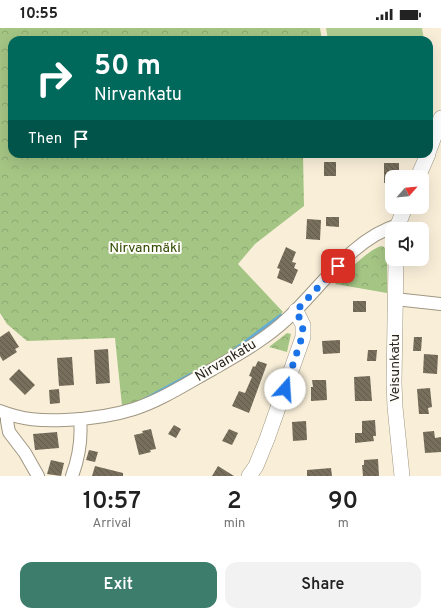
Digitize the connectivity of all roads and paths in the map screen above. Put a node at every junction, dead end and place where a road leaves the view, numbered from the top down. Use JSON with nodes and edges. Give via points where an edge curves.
{"nodes":[{"id":1,"x":441,"y":118,"type":"edge"},
{"id":2,"x":433,"y":139,"type":"edge"},
{"id":3,"x":426,"y":158,"type":"edge"},
{"id":4,"x":421,"y":170,"type":"edge"},
{"id":5,"x":385,"y":229,"type":"edge"},
{"id":6,"x":396,"y":266,"type":"edge"},
{"id":7,"x":395,"y":300,"type":"junction"},
{"id":8,"x":441,"y":304,"type":"edge"},
{"id":9,"x":296,"y":311,"type":"junction"},
{"id":10,"x":4,"y":412,"type":"edge"},
{"id":11,"x":80,"y":419,"type":"junction"},
{"id":12,"x":38,"y":476,"type":"edge"},
{"id":13,"x":72,"y":476,"type":"edge"},
{"id":14,"x":249,"y":476,"type":"edge"},
{"id":15,"x":402,"y":476,"type":"edge"}],
"edges":[{"from":1,"to":2,"type":"street"},
{"from":3,"to":4,"type":"street"},
{"from":5,"to":9,"type":"street","name":"Nirvankatu","via":[[357,248]]},
{"from":6,"to":7,"type":"street","name":"Veisunkatu"},
{"from":7,"to":8,"type":"street"},
{"from":7,"to":15,"type":"street","name":"Veisunkatu","via":[[394,383]]},
{"from":9,"to":11,"type":"street","name":"Nirvankatu","via":[[272,332],[245,350],[160,398],[123,412]]},
{"from":9,"to":14,"type":"street","via":[[303,325],[302,337],[267,439]]},
{"from":10,"to":11,"type":"street","name":"Nirvankatu","via":[[42,421]]},
{"from":10,"to":12,"type":"street","via":[[9,432]]},
{"from":11,"to":13,"type":"street","via":[[80,448]]}]}
